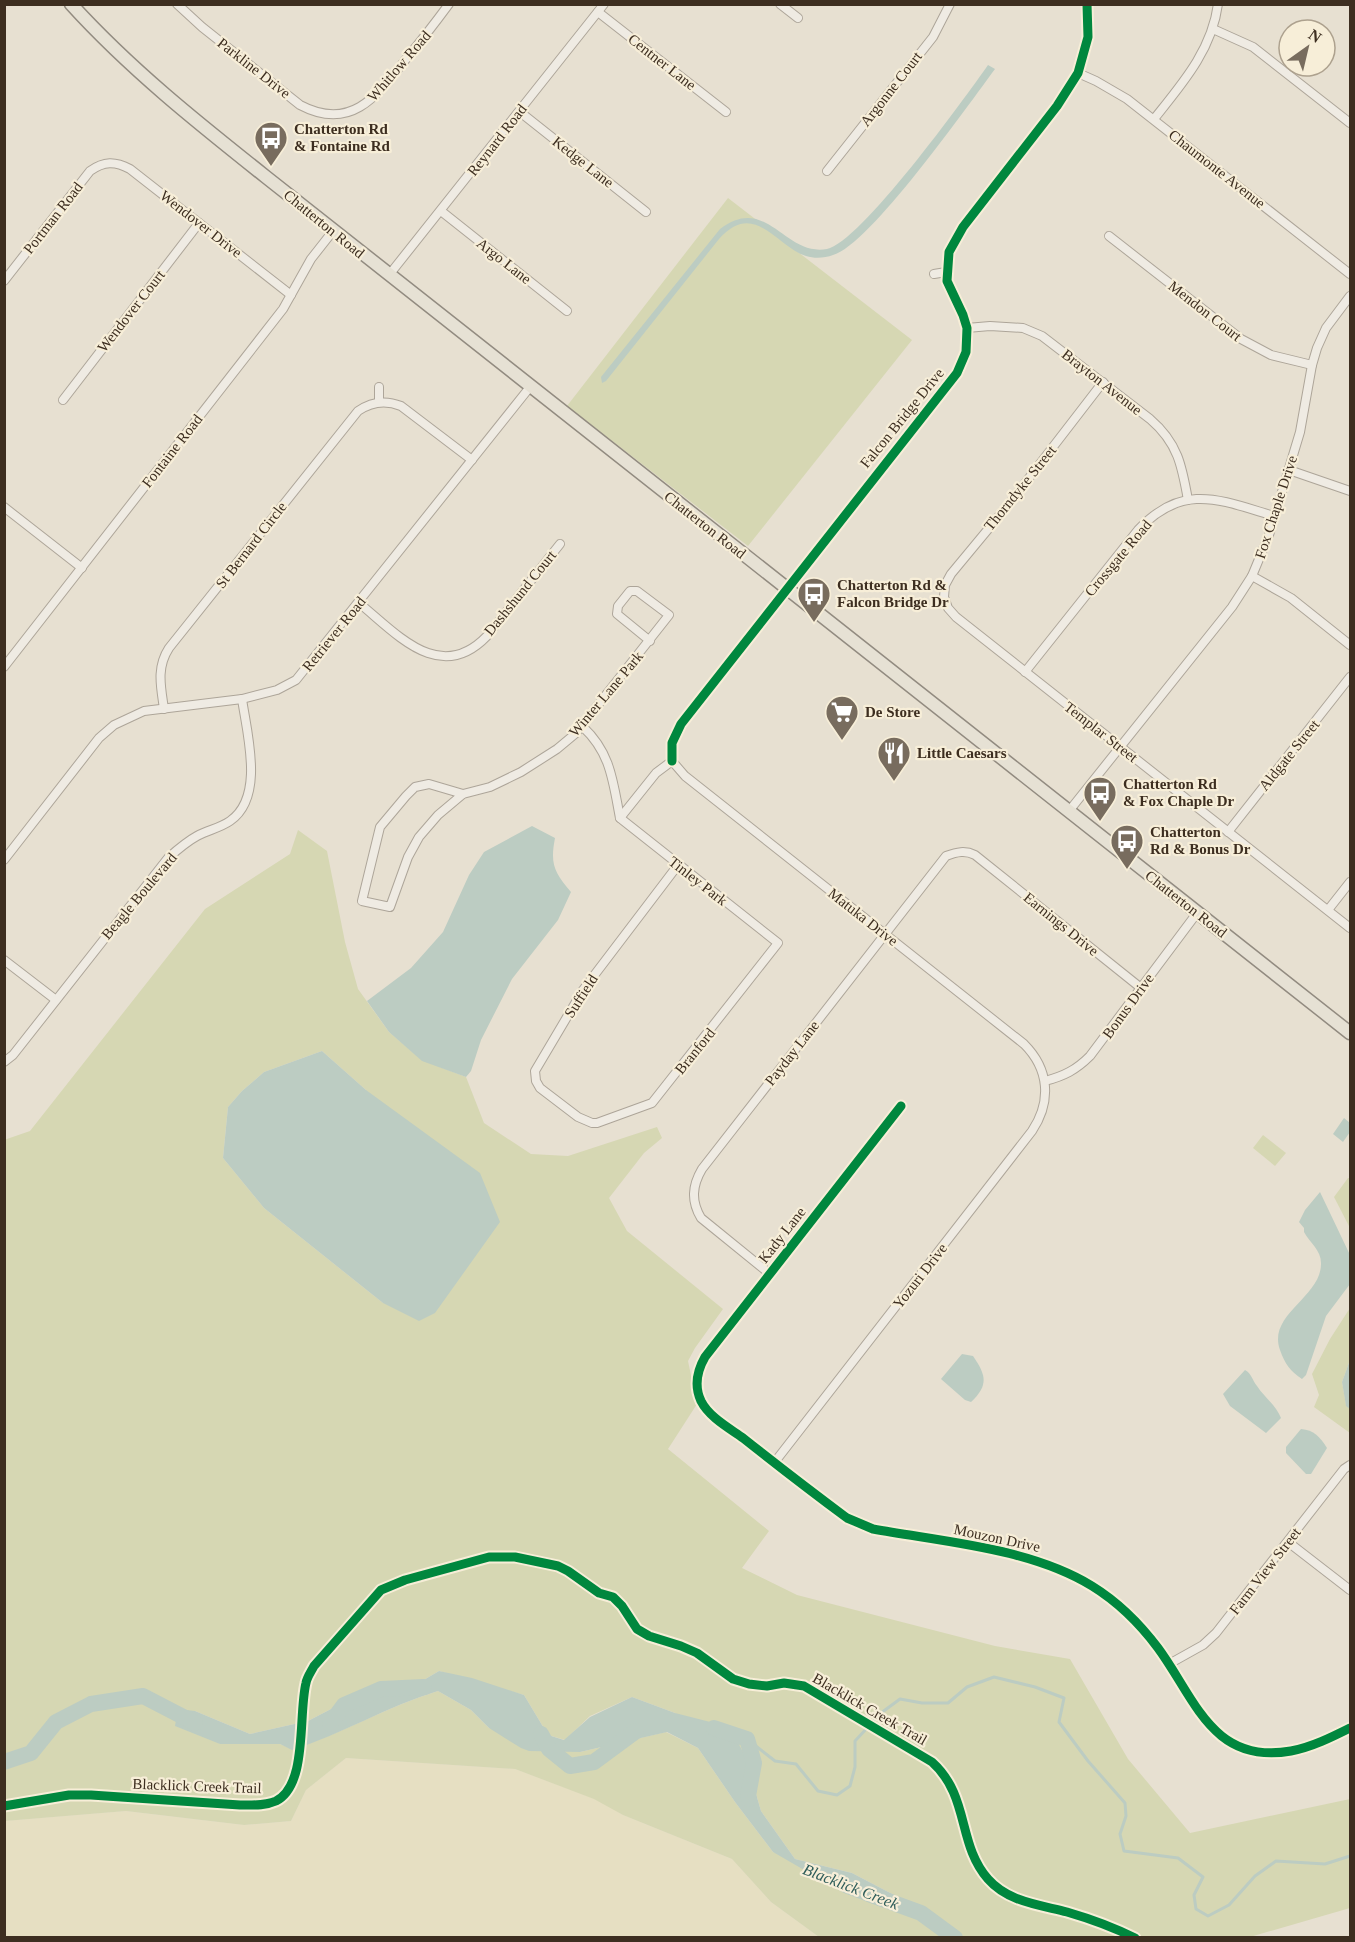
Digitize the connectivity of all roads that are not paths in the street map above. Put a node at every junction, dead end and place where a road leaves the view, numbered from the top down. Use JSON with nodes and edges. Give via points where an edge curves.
{"nodes":[{"id":1,"x":71,"y":4,"type":"edge"},
{"id":2,"x":177,"y":4,"type":"edge"},
{"id":3,"x":450,"y":4,"type":"edge"},
{"id":4,"x":780,"y":4,"type":"edge"},
{"id":5,"x":950,"y":4,"type":"edge"},
{"id":6,"x":1087,"y":4,"type":"edge"},
{"id":7,"x":1218,"y":4,"type":"edge"},
{"id":8,"x":601,"y":8,"type":"edge"},
{"id":9,"x":798,"y":18,"type":"dead end"},
{"id":10,"x":1214,"y":29,"type":"junction"},
{"id":11,"x":1078,"y":73,"type":"junction"},
{"id":12,"x":520,"y":112,"type":"junction"},
{"id":13,"x":726,"y":112,"type":"dead end"},
{"id":14,"x":339,"y":115,"type":"joint"},
{"id":15,"x":1154,"y":119,"type":"junction"},
{"id":16,"x":1350,"y":123,"type":"edge"},
{"id":17,"x":107,"y":163,"type":"joint"},
{"id":18,"x":827,"y":171,"type":"dead end"},
{"id":19,"x":441,"y":211,"type":"junction"},
{"id":20,"x":646,"y":212,"type":"dead end"},
{"id":21,"x":199,"y":223,"type":"junction"},
{"id":22,"x":333,"y":231,"type":"junction"},
{"id":23,"x":1110,"y":236,"type":"dead end"},
{"id":24,"x":946,"y":272,"type":"junction"},
{"id":25,"x":934,"y":274,"type":"dead end"},
{"id":26,"x":1350,"y":274,"type":"edge"},
{"id":27,"x":389,"y":275,"type":"junction"},
{"id":28,"x":4,"y":281,"type":"edge"},
{"id":29,"x":291,"y":295,"type":"junction"},
{"id":30,"x":1350,"y":296,"type":"edge"},
{"id":31,"x":567,"y":311,"type":"dead end"},
{"id":32,"x":967,"y":328,"type":"junction"},
{"id":33,"x":1311,"y":366,"type":"junction"},
{"id":34,"x":1103,"y":382,"type":"junction"},
{"id":35,"x":379,"y":387,"type":"dead end"},
{"id":36,"x":530,"y":387,"type":"junction"},
{"id":37,"x":63,"y":400,"type":"dead end"},
{"id":38,"x":379,"y":402,"type":"junction"},
{"id":39,"x":472,"y":460,"type":"junction"},
{"id":40,"x":1288,"y":470,"type":"junction"},
{"id":41,"x":1350,"y":491,"type":"edge"},
{"id":42,"x":1188,"y":500,"type":"junction"},
{"id":43,"x":4,"y":507,"type":"edge"},
{"id":44,"x":1274,"y":516,"type":"junction"},
{"id":45,"x":560,"y":544,"type":"dead end"},
{"id":46,"x":82,"y":568,"type":"junction"},
{"id":47,"x":1252,"y":576,"type":"junction"},
{"id":48,"x":786,"y":588,"type":"junction"},
{"id":49,"x":944,"y":597,"type":"joint"},
{"id":50,"x":358,"y":603,"type":"junction"},
{"id":51,"x":650,"y":641,"type":"junction"},
{"id":52,"x":1350,"y":645,"type":"edge"},
{"id":53,"x":4,"y":667,"type":"edge"},
{"id":54,"x":1025,"y":672,"type":"junction"},
{"id":55,"x":1350,"y":677,"type":"edge"},
{"id":56,"x":242,"y":699,"type":"junction"},
{"id":57,"x":164,"y":709,"type":"junction"},
{"id":58,"x":583,"y":727,"type":"junction"},
{"id":59,"x":1120,"y":747,"type":"junction"},
{"id":60,"x":672,"y":760,"type":"junction"},
{"id":61,"x":464,"y":794,"type":"junction"},
{"id":62,"x":1070,"y":811,"type":"junction"},
{"id":63,"x":620,"y":818,"type":"junction"},
{"id":64,"x":1228,"y":832,"type":"junction"},
{"id":65,"x":4,"y":860,"type":"edge"},
{"id":66,"x":981,"y":860,"type":"joint"},
{"id":67,"x":678,"y":865,"type":"junction"},
{"id":68,"x":1350,"y":882,"type":"edge"},
{"id":69,"x":1328,"y":910,"type":"junction"},
{"id":70,"x":1197,"y":913,"type":"junction"},
{"id":71,"x":1350,"y":928,"type":"edge"},
{"id":72,"x":884,"y":934,"type":"junction"},
{"id":73,"x":778,"y":943,"type":"joint"},
{"id":74,"x":4,"y":960,"type":"edge"},
{"id":75,"x":1141,"y":988,"type":"junction"},
{"id":76,"x":56,"y":1000,"type":"junction"},
{"id":77,"x":1350,"y":1033,"type":"edge"},
{"id":78,"x":4,"y":1062,"type":"edge"},
{"id":79,"x":1045,"y":1081,"type":"junction"},
{"id":80,"x":901,"y":1106,"type":"dead end"},
{"id":81,"x":587,"y":1122,"type":"joint"},
{"id":82,"x":771,"y":1274,"type":"junction"},
{"id":83,"x":697,"y":1387,"type":"joint"},
{"id":84,"x":774,"y":1463,"type":"junction"},
{"id":85,"x":1350,"y":1465,"type":"edge"},
{"id":86,"x":1288,"y":1542,"type":"junction"},
{"id":87,"x":1350,"y":1590,"type":"edge"},
{"id":88,"x":1169,"y":1665,"type":"junction"},
{"id":89,"x":1350,"y":1728,"type":"edge"}],
"edges":[{"from":1,"to":22,"type":"main road","name":"Chatterton Road","via":[[155,87]]},
{"from":2,"to":14,"type":"street","name":"Parkline Drive","via":[[300,105],[318,113]]},
{"from":3,"to":14,"type":"street","name":"Whitlow Road","via":[[382,90],[363,107]]},
{"from":4,"to":9,"type":"street"},
{"from":5,"to":18,"type":"street","name":"Argonne Court","via":[[933,37]]},
{"from":6,"to":11,"type":"street","via":[[1088,37]]},
{"from":7,"to":10,"type":"street"},
{"from":8,"to":12,"type":"street","name":"Reynard Road"},
{"from":8,"to":13,"type":"street","name":"Centner Lane"},
{"from":10,"to":15,"type":"street","via":[[1195,65]]},
{"from":10,"to":16,"type":"street","via":[[1253,47]]},
{"from":11,"to":15,"type":"street","name":"Chaumonte Avenue","via":[[1111,88]]},
{"from":11,"to":24,"type":"street","via":[[957,236]]},
{"from":12,"to":19,"type":"street","name":"Reynard Road"},
{"from":12,"to":20,"type":"street","name":"Kedge Lane"},
{"from":15,"to":26,"type":"street","name":"Chaumonte Avenue"},
{"from":17,"to":21,"type":"street","name":"Wendover Drive","via":[[119,163],[130,169]]},
{"from":17,"to":28,"type":"street","name":"Portman Road","via":[[90,171]]},
{"from":19,"to":27,"type":"street","name":"Reynard Road"},
{"from":19,"to":31,"type":"street","name":"Argo Lane"},
{"from":21,"to":29,"type":"street","name":"Wendover Drive"},
{"from":21,"to":37,"type":"street","name":"Wendover Court"},
{"from":22,"to":27,"type":"main road","name":"Chatterton Road"},
{"from":22,"to":29,"type":"street","name":"Fontaine Road","via":[[311,259]]},
{"from":23,"to":33,"type":"street","name":"Mendon Court","via":[[1240,339],[1271,355]]},
{"from":24,"to":25,"type":"street"},
{"from":24,"to":32,"type":"street","name":"Falcon Bridge Drive"},
{"from":27,"to":36,"type":"main road","name":"Chatterton Road"},
{"from":29,"to":46,"type":"street","name":"Fontaine Road"},
{"from":30,"to":33,"type":"street","name":"Fox Chaple Drive","via":[[1326,328]]},
{"from":32,"to":34,"type":"street","name":"Brayton Avenue","via":[[1023,328],[1054,344]]},
{"from":32,"to":48,"type":"street","name":"Falcon Bridge Drive","via":[[966,352],[957,373]]},
{"from":33,"to":40,"type":"street","name":"Fox Chaple Drive","via":[[1300,432]]},
{"from":34,"to":42,"type":"street","name":"Brayton Avenue","via":[[1157,425],[1172,444],[1178,454]]},
{"from":34,"to":49,"type":"street","name":"Thorndyke Street","via":[[951,574]]},
{"from":35,"to":38,"type":"street"},
{"from":36,"to":39,"type":"street","name":"Retriever Road"},
{"from":36,"to":48,"type":"main road","name":"Chatterton Road"},
{"from":38,"to":39,"type":"street","via":[[406,408]]},
{"from":38,"to":57,"type":"street","name":"St Bernard Circle","via":[[354,415],[169,648],[160,670]]},
{"from":39,"to":50,"type":"street","name":"Retriever Road"},
{"from":40,"to":41,"type":"street"},
{"from":40,"to":44,"type":"street","name":"Fox Chaple Drive"},
{"from":42,"to":44,"type":"street","name":"Crossgate Road","via":[[1216,499]]},
{"from":42,"to":54,"type":"street","name":"Crossgate Road","via":[[1167,506],[1148,519]]},
{"from":43,"to":46,"type":"street"},
{"from":44,"to":47,"type":"street","name":"Fox Chaple Drive"},
{"from":45,"to":50,"type":"street","name":"Dashshund Court","via":[[487,636],[457,656],[438,657],[422,651]]},
{"from":46,"to":53,"type":"street","name":"Fontaine Road"},
{"from":47,"to":52,"type":"street","via":[[1291,598]]},
{"from":47,"to":59,"type":"street","name":"Fox Chaple Drive","via":[[1232,607]]},
{"from":48,"to":60,"type":"street","name":"Falcon Bridge Drive","via":[[681,724],[672,743]]},
{"from":48,"to":62,"type":"main road","name":"Chatterton Road"},
{"from":49,"to":54,"type":"street","name":"Templar Street","via":[[956,617]]},
{"from":50,"to":56,"type":"street","name":"Retriever Road","via":[[296,680],[277,690]]},
{"from":51,"to":51,"type":"street","name":"Winter Lane Park","via":[[617,614],[618,606],[630,591],[637,591],[669,615]]},
{"from":51,"to":58,"type":"street","name":"Winter Lane Park"},
{"from":54,"to":59,"type":"street","name":"Templar Street"},
{"from":55,"to":64,"type":"street","name":"Aldgate Street"},
{"from":56,"to":57,"type":"street","name":"Retriever Road"},
{"from":56,"to":76,"type":"street","name":"Beagle Boulevard","via":[[251,773],[250,791],[243,807],[232,820],[199,835],[168,858]]},
{"from":57,"to":65,"type":"street","name":"Retriever Road","via":[[128,717],[99,738]]},
{"from":58,"to":61,"type":"street","name":"Winter Lane Park","via":[[521,772]]},
{"from":58,"to":63,"type":"street","via":[[609,764]]},
{"from":59,"to":62,"type":"street","name":"Fox Chaple Drive"},
{"from":59,"to":64,"type":"street","name":"Templar Street"},
{"from":60,"to":63,"type":"street"},
{"from":60,"to":72,"type":"street","name":"Matuka Drive","via":[[685,776]]},
{"from":61,"to":61,"type":"street","name":"Winter Lane Park","via":[[429,784],[415,787],[406,796],[380,827],[362,901],[390,907],[400,875],[419,837]]},
{"from":62,"to":70,"type":"main road","name":"Chatterton Road"},
{"from":63,"to":67,"type":"street","name":"Tinley Park"},
{"from":64,"to":69,"type":"street","name":"Templar Street"},
{"from":66,"to":72,"type":"street","name":"Payday Lane","via":[[969,852],[946,856]]},
{"from":66,"to":75,"type":"street","name":"Earnings Drive"},
{"from":67,"to":73,"type":"street","name":"Tinley Park"},
{"from":67,"to":81,"type":"street","name":"Suffield","via":[[583,990],[535,1071],[540,1088]]},
{"from":68,"to":69,"type":"street"},
{"from":69,"to":71,"type":"street","name":"Templar Street"},
{"from":70,"to":75,"type":"street","name":"Bonus Drive"},
{"from":70,"to":77,"type":"main road","name":"Chatterton Road"},
{"from":72,"to":79,"type":"street","name":"Matuka Drive","via":[[1024,1044],[1038,1061]]},
{"from":72,"to":82,"type":"street","name":"Payday Lane","via":[[702,1168],[693,1188],[701,1218]]},
{"from":73,"to":81,"type":"street","name":"Branford","via":[[656,1100],[597,1123]]},
{"from":74,"to":76,"type":"street"},
{"from":75,"to":79,"type":"street","name":"Bonus Drive","via":[[1076,1070]]},
{"from":76,"to":78,"type":"street","name":"Beagle Boulevard"},
{"from":79,"to":84,"type":"street","name":"Yozuri Drive","via":[[1044,1107],[1032,1131]]},
{"from":80,"to":82,"type":"street","name":"Kady Lane"},
{"from":82,"to":83,"type":"street","name":"Kady Lane","via":[[705,1358],[698,1371]]},
{"from":83,"to":84,"type":"street","name":"Mouzon Drive","via":[[702,1402],[713,1415]]},
{"from":84,"to":88,"type":"street","name":"Mouzon Drive","via":[[860,1525],[1017,1555],[1071,1574],[1115,1602]]},
{"from":85,"to":86,"type":"street","name":"Farm View Street"},
{"from":86,"to":87,"type":"street"},
{"from":86,"to":88,"type":"street","name":"Farm View Street","via":[[1210,1639]]},
{"from":88,"to":89,"type":"street","name":"Mouzon Drive","via":[[1205,1721],[1237,1745],[1266,1752],[1293,1751]]}]}
